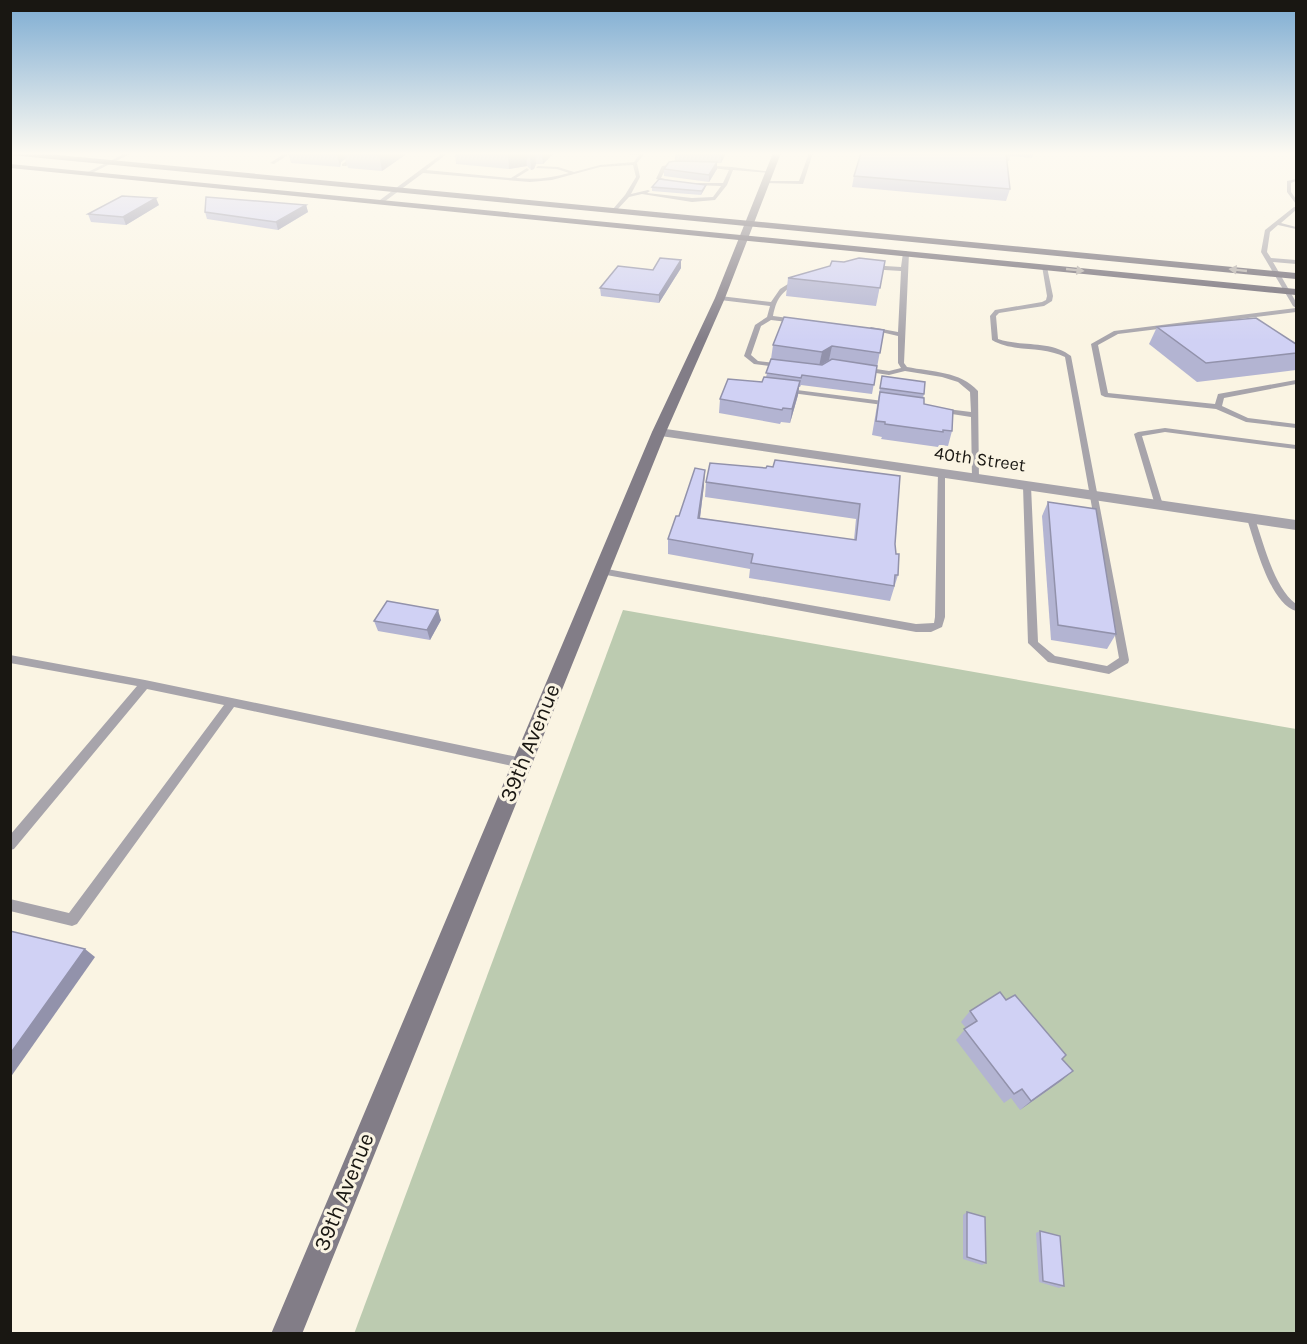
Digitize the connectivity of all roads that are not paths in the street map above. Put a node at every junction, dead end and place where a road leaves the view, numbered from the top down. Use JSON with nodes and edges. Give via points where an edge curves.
{"nodes":[{"id":1,"x":530,"y":216,"type":"edge"},
{"id":2,"x":685,"y":216,"type":"edge"},
{"id":3,"x":752,"y":216,"type":"edge"},
{"id":4,"x":1286,"y":216,"type":"edge"},
{"id":5,"x":1282,"y":219,"type":"junction"},
{"id":6,"x":1296,"y":220,"type":"edge"},
{"id":7,"x":750,"y":222,"type":"junction"},
{"id":8,"x":1276,"y":223,"type":"junction"},
{"id":9,"x":1296,"y":228,"type":"edge"},
{"id":10,"x":745,"y":237,"type":"junction"},
{"id":11,"x":1007,"y":247,"type":"junction"},
{"id":12,"x":893,"y":251,"type":"junction"},
{"id":13,"x":906,"y":253,"type":"junction"},
{"id":14,"x":1269,"y":260,"type":"junction"},
{"id":15,"x":1296,"y":262,"type":"edge"},
{"id":16,"x":857,"y":267,"type":"edge"},
{"id":17,"x":1044,"y":267,"type":"junction"},
{"id":18,"x":904,"y":269,"type":"junction"},
{"id":19,"x":1276,"y":273,"type":"junction"},
{"id":20,"x":1296,"y":276,"type":"edge"},
{"id":21,"x":805,"y":277,"type":"edge"},
{"id":22,"x":1285,"y":291,"type":"junction"},
{"id":23,"x":1296,"y":292,"type":"edge"},
{"id":24,"x":720,"y":298,"type":"junction"},
{"id":25,"x":772,"y":304,"type":"junction"},
{"id":26,"x":1296,"y":308,"type":"edge"},
{"id":27,"x":770,"y":318,"type":"junction"},
{"id":28,"x":805,"y":322,"type":"edge"},
{"id":29,"x":863,"y":328,"type":"edge"},
{"id":30,"x":900,"y":335,"type":"junction"},
{"id":31,"x":788,"y":367,"type":"edge"},
{"id":32,"x":849,"y":367,"type":"edge"},
{"id":33,"x":905,"y":369,"type":"junction"},
{"id":34,"x":1296,"y":382,"type":"edge"},
{"id":35,"x":780,"y":389,"type":"edge"},
{"id":36,"x":906,"y":406,"type":"edge"},
{"id":37,"x":1218,"y":407,"type":"junction"},
{"id":38,"x":929,"y":409,"type":"edge"},
{"id":39,"x":974,"y":415,"type":"junction"},
{"id":40,"x":1296,"y":426,"type":"edge"},
{"id":41,"x":659,"y":432,"type":"junction"},
{"id":42,"x":1296,"y":447,"type":"edge"},
{"id":43,"x":941,"y":474,"type":"junction"},
{"id":44,"x":976,"y":478,"type":"junction"},
{"id":45,"x":1027,"y":486,"type":"junction"},
{"id":46,"x":1092,"y":496,"type":"junction"},
{"id":47,"x":1159,"y":505,"type":"junction"},
{"id":48,"x":1251,"y":519,"type":"junction"},
{"id":49,"x":1296,"y":525,"type":"edge"},
{"id":50,"x":601,"y":571,"type":"junction"},
{"id":51,"x":1296,"y":608,"type":"edge"},
{"id":52,"x":10,"y":658,"type":"edge"},
{"id":53,"x":145,"y":684,"type":"junction"},
{"id":54,"x":232,"y":702,"type":"junction"},
{"id":55,"x":522,"y":763,"type":"junction"},
{"id":56,"x":10,"y":845,"type":"edge"},
{"id":57,"x":10,"y":905,"type":"edge"},
{"id":58,"x":286,"y":1334,"type":"edge"}],
"edges":[{"from":1,"to":10,"type":"main road"},
{"from":2,"to":7,"type":"main road"},
{"from":3,"to":7,"type":"main road","name":"39th Avenue"},
{"from":4,"to":5,"type":"lane"},
{"from":5,"to":6,"type":"lane"},
{"from":5,"to":8,"type":"lane"},
{"from":7,"to":10,"type":"main road","name":"39th Avenue"},
{"from":7,"to":11,"type":"main road"},
{"from":8,"to":9,"type":"lane"},
{"from":8,"to":14,"type":"lane","via":[[1267,231],[1264,252]]},
{"from":10,"to":12,"type":"main road"},
{"from":10,"to":24,"type":"main road","name":"39th Avenue"},
{"from":11,"to":12,"type":"main road","via":[[1008,254],[997,256]]},
{"from":19,"to":11,"type":"main road","one_way":true},
{"from":12,"to":13,"type":"main road"},
{"from":13,"to":17,"type":"main road"},
{"from":13,"to":18,"type":"lane"},
{"from":14,"to":15,"type":"lane"},
{"from":14,"to":19,"type":"lane"},
{"from":16,"to":18,"type":"lane"},
{"from":17,"to":22,"type":"main road","one_way":true},
{"from":17,"to":46,"type":"lane","via":[[1049,301],[998,311],[993,316],[995,340],[1060,351],[1068,356]]},
{"from":18,"to":30,"type":"lane"},
{"from":19,"to":20,"type":"main road"},
{"from":19,"to":22,"type":"lane"},
{"from":21,"to":25,"type":"lane","via":[[786,285]]},
{"from":22,"to":23,"type":"main road"},
{"from":22,"to":26,"type":"lane"},
{"from":24,"to":25,"type":"lane"},
{"from":24,"to":41,"type":"main road","name":"39th Avenue"},
{"from":25,"to":27,"type":"lane"},
{"from":26,"to":37,"type":"lane","via":[[1116,332],[1094,344],[1105,394]]},
{"from":27,"to":28,"type":"lane"},
{"from":27,"to":31,"type":"lane","via":[[758,325],[747,356],[756,363]]},
{"from":29,"to":30,"type":"lane"},
{"from":30,"to":33,"type":"lane","via":[[901,363]]},
{"from":32,"to":33,"type":"lane","via":[[889,373]]},
{"from":33,"to":39,"type":"lane","via":[[970,385],[974,391]]},
{"from":34,"to":37,"type":"lane","via":[[1221,396]]},
{"from":35,"to":36,"type":"lane"},
{"from":37,"to":40,"type":"lane","via":[[1246,420]]},
{"from":38,"to":39,"type":"lane"},
{"from":39,"to":44,"type":"lane"},
{"from":41,"to":43,"type":"street","name":"40th Street"},
{"from":41,"to":50,"type":"main road","name":"39th Avenue"},
{"from":42,"to":47,"type":"lane","via":[[1165,430],[1138,434]]},
{"from":43,"to":44,"type":"street","name":"40th Street"},
{"from":43,"to":50,"type":"lane","via":[[940,617],[938,625],[931,628]]},
{"from":44,"to":45,"type":"street","name":"40th Street"},
{"from":45,"to":46,"type":"street","name":"40th Street"},
{"from":45,"to":46,"type":"lane","via":[[1033,643],[1052,659],[1109,670],[1124,660]]},
{"from":46,"to":47,"type":"street","name":"40th Street"},
{"from":47,"to":48,"type":"street","name":"40th Street"},
{"from":48,"to":49,"type":"street","name":"40th Street"},
{"from":48,"to":51,"type":"lane","via":[[1279,590]]},
{"from":50,"to":55,"type":"main road","name":"39th Avenue"},
{"from":52,"to":53,"type":"lane"},
{"from":53,"to":54,"type":"lane"},
{"from":53,"to":56,"type":"lane"},
{"from":54,"to":55,"type":"lane"},
{"from":54,"to":57,"type":"lane","via":[[72,920]]},
{"from":55,"to":58,"type":"main road","name":"39th Avenue"}]}
